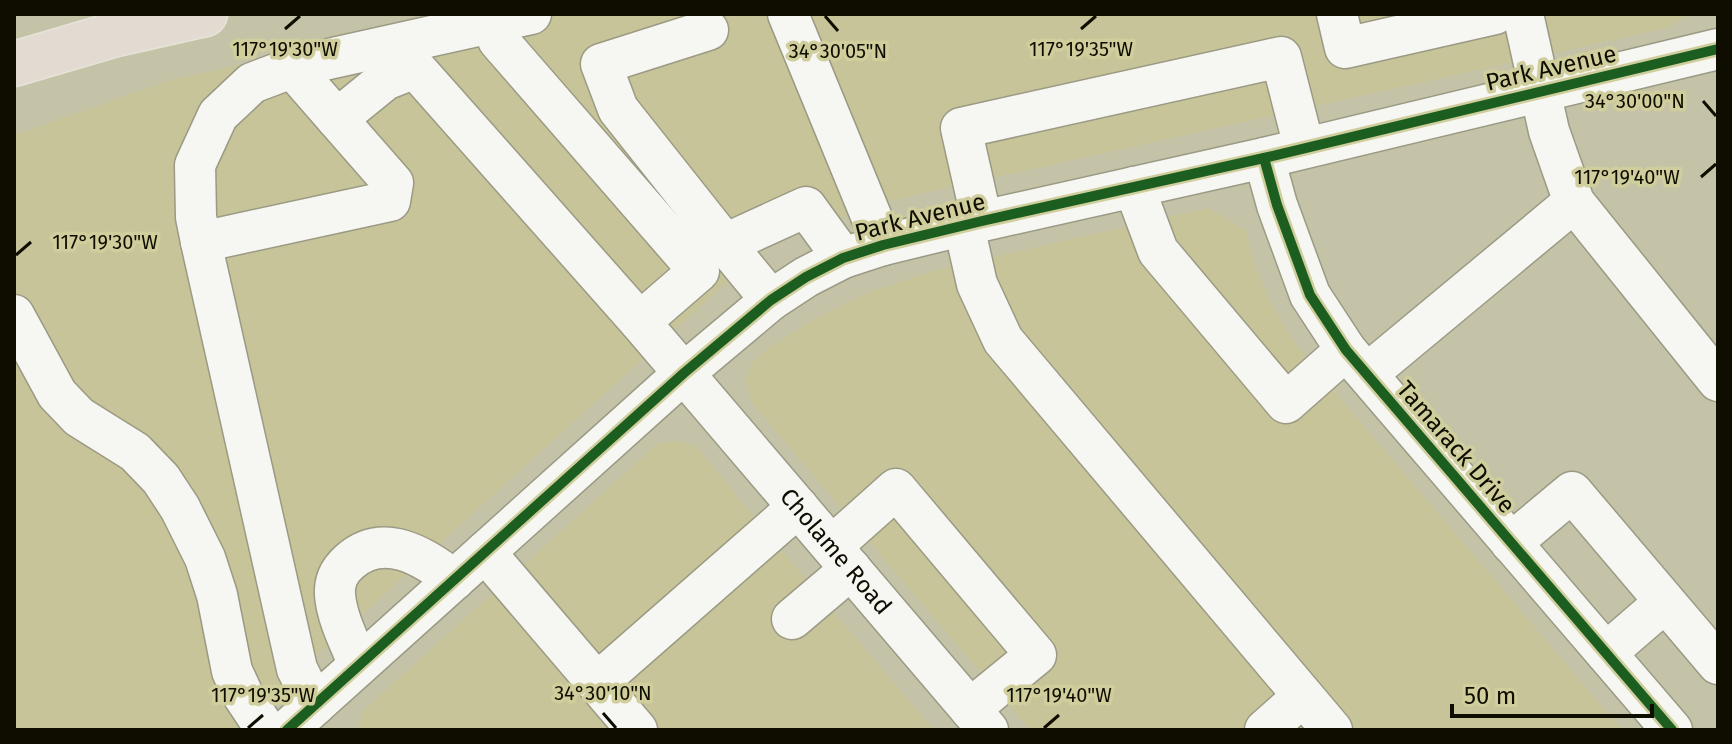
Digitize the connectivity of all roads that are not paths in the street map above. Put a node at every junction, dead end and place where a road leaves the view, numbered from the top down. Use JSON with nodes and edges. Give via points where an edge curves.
{"nodes":[{"id":1,"x":205,"y":14,"type":"edge"},
{"id":2,"x":531,"y":14,"type":"edge"},
{"id":3,"x":788,"y":14,"type":"edge"},
{"id":4,"x":1337,"y":14,"type":"edge"},
{"id":5,"x":1523,"y":14,"type":"edge"},
{"id":6,"x":1472,"y":17,"type":"edge"},
{"id":7,"x":708,"y":30,"type":"dead end"},
{"id":8,"x":498,"y":40,"type":"dead end"},
{"id":9,"x":1718,"y":49,"type":"edge"},
{"id":10,"x":14,"y":64,"type":"edge"},
{"id":11,"x":297,"y":66,"type":"junction"},
{"id":12,"x":1540,"y":91,"type":"junction"},
{"id":13,"x":337,"y":119,"type":"junction"},
{"id":14,"x":1304,"y":147,"type":"junction"},
{"id":15,"x":1264,"y":158,"type":"junction"},
{"id":16,"x":1134,"y":187,"type":"junction"},
{"id":17,"x":1574,"y":202,"type":"junction"},
{"id":18,"x":973,"y":224,"type":"junction"},
{"id":19,"x":201,"y":242,"type":"junction"},
{"id":20,"x":725,"y":244,"type":"junction"},
{"id":21,"x":883,"y":245,"type":"junction"},
{"id":22,"x":843,"y":258,"type":"junction"},
{"id":23,"x":771,"y":300,"type":"junction"},
{"id":24,"x":14,"y":315,"type":"edge"},
{"id":25,"x":640,"y":322,"type":"junction"},
{"id":26,"x":1356,"y":362,"type":"junction"},
{"id":27,"x":684,"y":373,"type":"junction"},
{"id":28,"x":1718,"y":381,"type":"edge"},
{"id":29,"x":798,"y":507,"type":"junction"},
{"id":30,"x":1511,"y":543,"type":"junction"},
{"id":31,"x":485,"y":552,"type":"junction"},
{"id":32,"x":841,"y":558,"type":"junction"},
{"id":33,"x":454,"y":580,"type":"junction"},
{"id":34,"x":1665,"y":602,"type":"junction"},
{"id":35,"x":792,"y":619,"type":"dead end"},
{"id":36,"x":1606,"y":653,"type":"junction"},
{"id":37,"x":1718,"y":664,"type":"edge"},
{"id":38,"x":359,"y":665,"type":"junction"},
{"id":39,"x":597,"y":683,"type":"junction"},
{"id":40,"x":1303,"y":696,"type":"junction"},
{"id":41,"x":979,"y":719,"type":"edge"},
{"id":42,"x":290,"y":725,"type":"edge"},
{"id":43,"x":637,"y":730,"type":"edge"},
{"id":44,"x":1265,"y":730,"type":"edge"},
{"id":45,"x":1332,"y":730,"type":"edge"},
{"id":46,"x":1672,"y":730,"type":"edge"}],
"edges":[{"from":1,"to":10,"type":"highway"},
{"from":2,"to":11,"type":"street"},
{"from":3,"to":21,"type":"street"},
{"from":4,"to":6,"type":"street","via":[[1345,48]]},
{"from":5,"to":12,"type":"street"},
{"from":7,"to":20,"type":"street","via":[[601,64],[618,109]]},
{"from":8,"to":25,"type":"street","via":[[699,271]]},
{"from":9,"to":12,"type":"street","name":"Park Avenue"},
{"from":11,"to":13,"type":"street"},
{"from":11,"to":19,"type":"street","via":[[252,83],[218,115],[195,165]]},
{"from":12,"to":14,"type":"street","name":"Park Avenue"},
{"from":12,"to":17,"type":"street"},
{"from":13,"to":19,"type":"street","via":[[393,183],[390,201]]},
{"from":13,"to":25,"type":"street","name":"Cholame Road","via":[[385,80],[415,68]]},
{"from":14,"to":15,"type":"street","name":"Park Avenue"},
{"from":14,"to":18,"type":"street","via":[[1281,57],[961,128]]},
{"from":15,"to":16,"type":"street","name":"Park Avenue"},
{"from":15,"to":26,"type":"street","name":"Tamarack Drive","via":[[1310,295]]},
{"from":16,"to":18,"type":"street","name":"Park Avenue"},
{"from":16,"to":26,"type":"street","via":[[1158,251],[1286,403]]},
{"from":17,"to":26,"type":"street"},
{"from":17,"to":28,"type":"street"},
{"from":18,"to":21,"type":"street","name":"Park Avenue"},
{"from":18,"to":40,"type":"street","via":[[977,284],[1003,340]]},
{"from":19,"to":42,"type":"street","via":[[297,669]]},
{"from":20,"to":22,"type":"street","via":[[806,207]]},
{"from":20,"to":23,"type":"street"},
{"from":21,"to":22,"type":"street","name":"Park Avenue"},
{"from":22,"to":23,"type":"street","name":"Park Avenue"},
{"from":23,"to":27,"type":"street","name":"Park Avenue"},
{"from":24,"to":42,"type":"street","via":[[57,394],[79,417],[135,452],[161,479],[205,558],[232,671],[244,697]]},
{"from":25,"to":27,"type":"street","name":"Cholame Road"},
{"from":26,"to":30,"type":"street","name":"Tamarack Drive"},
{"from":27,"to":29,"type":"street","name":"Cholame Road"},
{"from":27,"to":31,"type":"street","name":"Park Avenue"},
{"from":29,"to":32,"type":"street","name":"Cholame Road"},
{"from":29,"to":39,"type":"street"},
{"from":30,"to":34,"type":"street","via":[[1572,492]]},
{"from":30,"to":36,"type":"street","name":"Tamarack Drive"},
{"from":31,"to":33,"type":"street","name":"Park Avenue"},
{"from":31,"to":39,"type":"street"},
{"from":32,"to":35,"type":"street"},
{"from":32,"to":41,"type":"street","name":"Cholame Road"},
{"from":32,"to":41,"type":"street","via":[[896,489],[1036,655]]},
{"from":33,"to":38,"type":"street","name":"Park Avenue"},
{"from":33,"to":38,"type":"street","via":[[432,562],[388,546],[355,557],[336,578],[335,593]]},
{"from":34,"to":36,"type":"street"},
{"from":34,"to":37,"type":"street"},
{"from":36,"to":46,"type":"street","name":"Tamarack Drive"},
{"from":38,"to":42,"type":"street","name":"Park Avenue"},
{"from":39,"to":43,"type":"street"},
{"from":40,"to":44,"type":"street"},
{"from":40,"to":45,"type":"street"}]}
